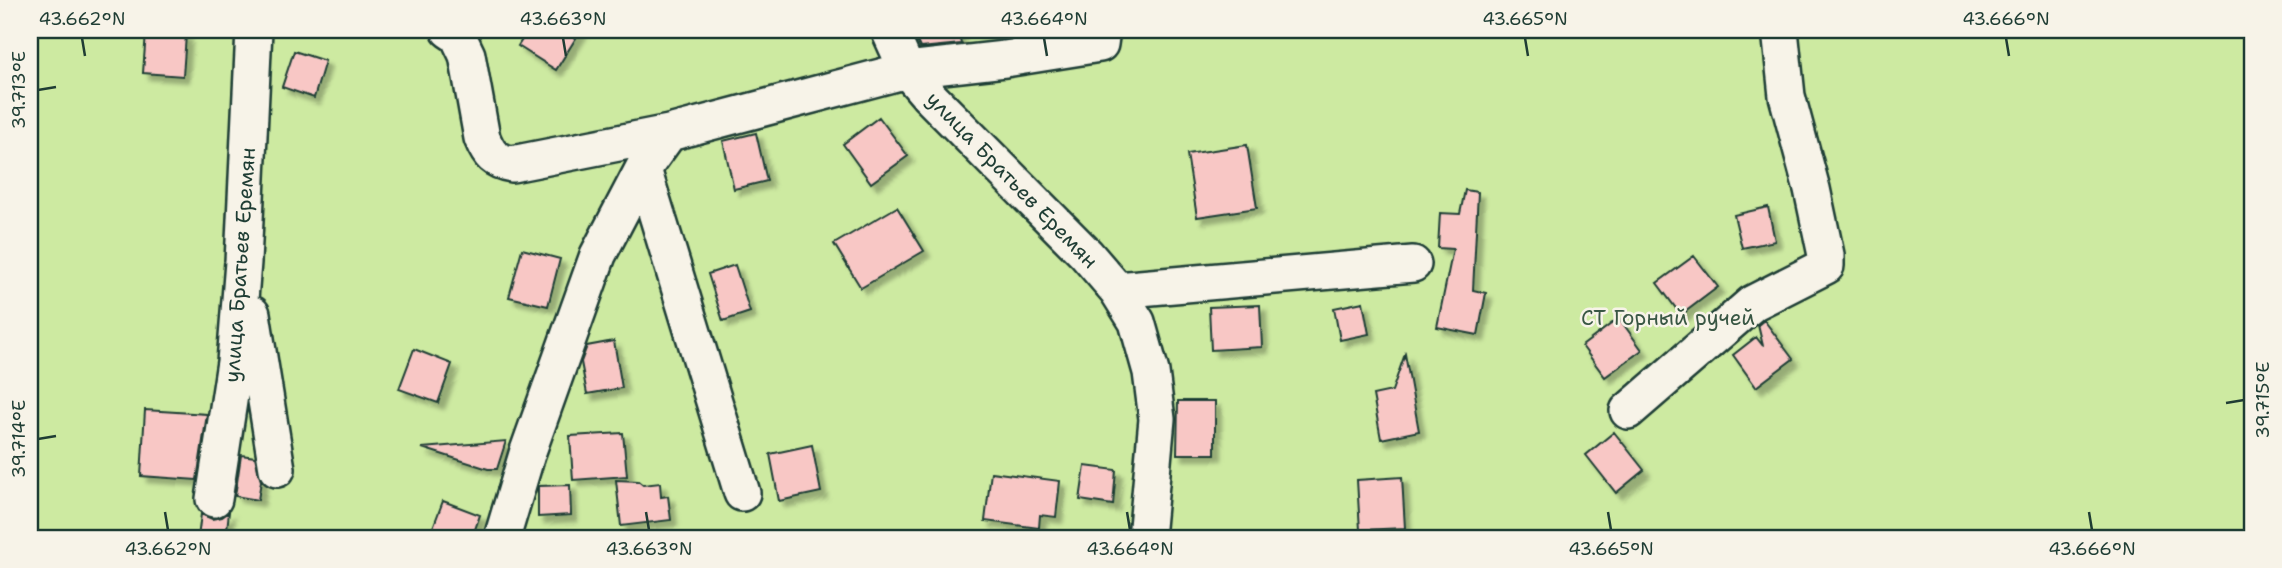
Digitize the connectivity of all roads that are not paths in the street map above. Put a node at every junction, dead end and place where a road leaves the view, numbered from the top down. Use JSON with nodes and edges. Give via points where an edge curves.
{"nodes":[{"id":1,"x":254,"y":30,"type":"edge"},
{"id":2,"x":449,"y":30,"type":"edge"},
{"id":3,"x":889,"y":30,"type":"edge"},
{"id":4,"x":1132,"y":30,"type":"edge"},
{"id":5,"x":1780,"y":30,"type":"edge"},
{"id":6,"x":1101,"y":37,"type":"edge"},
{"id":7,"x":906,"y":70,"type":"junction"},
{"id":8,"x":669,"y":132,"type":"junction"},
{"id":9,"x":643,"y":169,"type":"junction"},
{"id":10,"x":243,"y":262,"type":"junction"},
{"id":11,"x":1413,"y":264,"type":"dead end"},
{"id":12,"x":1118,"y":290,"type":"junction"},
{"id":13,"x":1628,"y":411,"type":"dead end"},
{"id":14,"x":276,"y":468,"type":"dead end"},
{"id":15,"x":742,"y":493,"type":"dead end"},
{"id":16,"x":214,"y":499,"type":"dead end"},
{"id":17,"x":502,"y":538,"type":"edge"},
{"id":18,"x":1146,"y":538,"type":"edge"}],
"edges":[{"from":1,"to":10,"type":"street","name":"улица Братьев Еремян"},
{"from":2,"to":8,"type":"street","via":[[458,36],[467,55],[482,138],[499,162],[512,164]]},
{"from":3,"to":7,"type":"street","name":"улица Братьев Еремян"},
{"from":4,"to":6,"type":"street"},
{"from":5,"to":13,"type":"street","via":[[1787,96],[1812,189],[1826,266],[1753,303]]},
{"from":6,"to":7,"type":"street","via":[[1005,60]]},
{"from":7,"to":8,"type":"street"},
{"from":7,"to":12,"type":"street","name":"улица Братьев Еремян"},
{"from":8,"to":9,"type":"street"},
{"from":9,"to":15,"type":"street"},
{"from":9,"to":17,"type":"street","via":[[598,255]]},
{"from":10,"to":14,"type":"street"},
{"from":10,"to":16,"type":"street","name":"улица Братьев Еремян","via":[[235,362]]},
{"from":11,"to":12,"type":"street"},
{"from":12,"to":18,"type":"street","name":"улица Братьев Еремян","via":[[1137,322],[1151,372],[1157,419]]}]}
